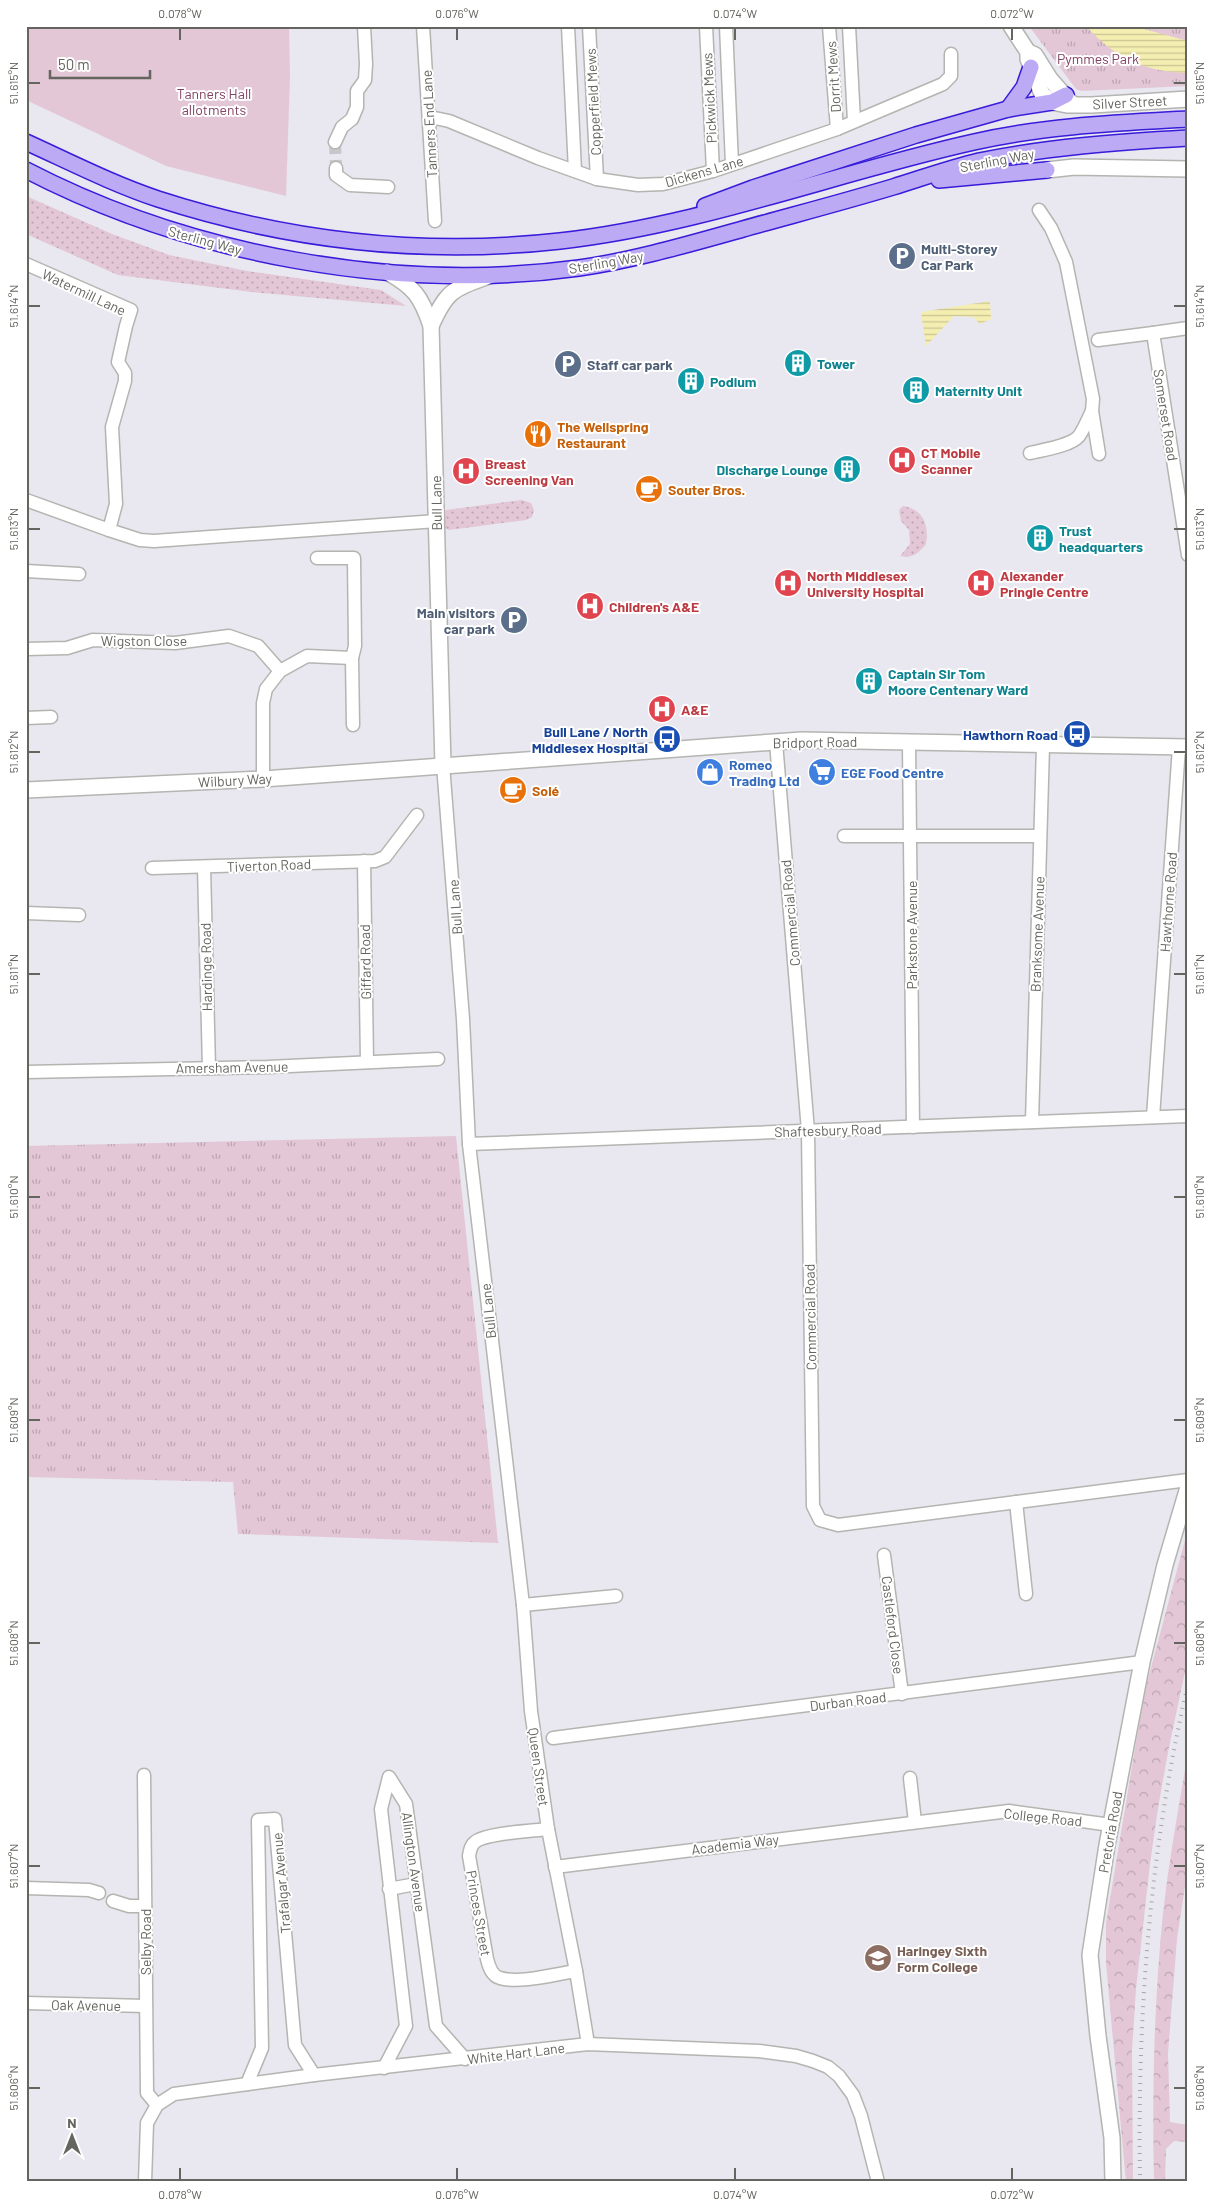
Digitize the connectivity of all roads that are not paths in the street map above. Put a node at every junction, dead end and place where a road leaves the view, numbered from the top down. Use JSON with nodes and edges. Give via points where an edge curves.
{"nodes":[{"id":1,"x":364,"y":26,"type":"edge"},
{"id":2,"x":423,"y":26,"type":"edge"},
{"id":3,"x":568,"y":26,"type":"edge"},
{"id":4,"x":589,"y":26,"type":"edge"},
{"id":5,"x":706,"y":26,"type":"edge"},
{"id":6,"x":726,"y":26,"type":"edge"},
{"id":7,"x":829,"y":26,"type":"edge"},
{"id":8,"x":849,"y":26,"type":"edge"},
{"id":9,"x":1011,"y":26,"type":"edge"},
{"id":10,"x":951,"y":54,"type":"dead end"},
{"id":11,"x":1030,"y":59,"type":"junction"},
{"id":12,"x":1069,"y":99,"type":"junction"},
{"id":13,"x":1188,"y":99,"type":"edge"},
{"id":14,"x":1052,"y":102,"type":"junction"},
{"id":15,"x":1008,"y":110,"type":"junction"},
{"id":16,"x":430,"y":117,"type":"junction"},
{"id":17,"x":1188,"y":119,"type":"edge"},
{"id":18,"x":854,"y":122,"type":"junction"},
{"id":19,"x":836,"y":129,"type":"junction"},
{"id":20,"x":1188,"y":138,"type":"edge"},
{"id":21,"x":26,"y":142,"type":"edge"},
{"id":22,"x":335,"y":142,"type":"tunnel mouth"},
{"id":23,"x":732,"y":164,"type":"junction"},
{"id":24,"x":336,"y":168,"type":"tunnel mouth"},
{"id":25,"x":1188,"y":169,"type":"edge"},
{"id":26,"x":26,"y":170,"type":"edge"},
{"id":27,"x":1047,"y":170,"type":"joint"},
{"id":28,"x":575,"y":171,"type":"junction"},
{"id":29,"x":713,"y":171,"type":"junction"},
{"id":30,"x":597,"y":178,"type":"junction"},
{"id":31,"x":895,"y":186,"type":"junction"},
{"id":32,"x":388,"y":187,"type":"dead end"},
{"id":33,"x":1040,"y":210,"type":"dead end"},
{"id":34,"x":435,"y":221,"type":"dead end"},
{"id":35,"x":650,"y":226,"type":"junction"},
{"id":36,"x":26,"y":264,"type":"edge"},
{"id":37,"x":387,"y":272,"type":"junction"},
{"id":38,"x":492,"y":274,"type":"junction"},
{"id":39,"x":430,"y":326,"type":"junction"},
{"id":40,"x":1188,"y":328,"type":"edge"},
{"id":41,"x":1153,"y":333,"type":"junction"},
{"id":42,"x":1098,"y":340,"type":"dead end"},
{"id":43,"x":1092,"y":411,"type":"junction"},
{"id":44,"x":1030,"y":453,"type":"dead end"},
{"id":45,"x":1099,"y":454,"type":"dead end"},
{"id":46,"x":26,"y":500,"type":"edge"},
{"id":47,"x":437,"y":521,"type":"junction"},
{"id":48,"x":109,"y":530,"type":"junction"},
{"id":49,"x":1188,"y":555,"type":"edge"},
{"id":50,"x":317,"y":558,"type":"dead end"},
{"id":51,"x":26,"y":571,"type":"edge"},
{"id":52,"x":79,"y":574,"type":"dead end"},
{"id":53,"x":26,"y":649,"type":"edge"},
{"id":54,"x":352,"y":658,"type":"junction"},
{"id":55,"x":280,"y":671,"type":"junction"},
{"id":56,"x":50,"y":717,"type":"dead end"},
{"id":57,"x":26,"y":718,"type":"edge"},
{"id":58,"x":353,"y":725,"type":"dead end"},
{"id":59,"x":776,"y":742,"type":"junction"},
{"id":60,"x":909,"y":743,"type":"junction"},
{"id":61,"x":1043,"y":746,"type":"junction"},
{"id":62,"x":1184,"y":747,"type":"edge"},
{"id":63,"x":443,"y":765,"type":"junction"},
{"id":64,"x":263,"y":779,"type":"junction"},
{"id":65,"x":26,"y":790,"type":"edge"},
{"id":66,"x":417,"y":815,"type":"dead end"},
{"id":67,"x":844,"y":836,"type":"dead end"},
{"id":68,"x":911,"y":836,"type":"junction"},
{"id":69,"x":1039,"y":836,"type":"junction"},
{"id":70,"x":385,"y":857,"type":"junction"},
{"id":71,"x":364,"y":861,"type":"junction"},
{"id":72,"x":204,"y":867,"type":"junction"},
{"id":73,"x":152,"y":868,"type":"dead end"},
{"id":74,"x":364,"y":891,"type":"junction"},
{"id":75,"x":26,"y":913,"type":"edge"},
{"id":76,"x":79,"y":915,"type":"dead end"},
{"id":77,"x":438,"y":1059,"type":"dead end"},
{"id":78,"x":367,"y":1062,"type":"junction"},
{"id":79,"x":209,"y":1068,"type":"junction"},
{"id":80,"x":26,"y":1072,"type":"edge"},
{"id":81,"x":1188,"y":1116,"type":"edge"},
{"id":82,"x":1153,"y":1117,"type":"junction"},
{"id":83,"x":1032,"y":1122,"type":"junction"},
{"id":84,"x":913,"y":1127,"type":"junction"},
{"id":85,"x":808,"y":1131,"type":"junction"},
{"id":86,"x":469,"y":1144,"type":"junction"},
{"id":87,"x":1188,"y":1480,"type":"edge"},
{"id":88,"x":510,"y":1487,"type":"joint"},
{"id":89,"x":1188,"y":1487,"type":"edge"},
{"id":90,"x":1016,"y":1502,"type":"junction"},
{"id":91,"x":884,"y":1555,"type":"dead end"},
{"id":92,"x":1026,"y":1594,"type":"dead end"},
{"id":93,"x":616,"y":1596,"type":"dead end"},
{"id":94,"x":523,"y":1605,"type":"junction"},
{"id":95,"x":1142,"y":1662,"type":"junction"},
{"id":96,"x":902,"y":1694,"type":"junction"},
{"id":97,"x":553,"y":1738,"type":"dead end"},
{"id":98,"x":144,"y":1775,"type":"dead end"},
{"id":99,"x":910,"y":1778,"type":"dead end"},
{"id":100,"x":915,"y":1822,"type":"junction"},
{"id":101,"x":1111,"y":1826,"type":"junction"},
{"id":102,"x":548,"y":1829,"type":"junction"},
{"id":103,"x":555,"y":1867,"type":"junction"},
{"id":104,"x":416,"y":1884,"type":"junction"},
{"id":105,"x":26,"y":1888,"type":"edge"},
{"id":106,"x":389,"y":1889,"type":"junction"},
{"id":107,"x":99,"y":1893,"type":"dead end"},
{"id":108,"x":281,"y":1893,"type":"junction"},
{"id":109,"x":260,"y":1894,"type":"junction"},
{"id":110,"x":113,"y":1901,"type":"dead end"},
{"id":111,"x":145,"y":1906,"type":"junction"},
{"id":112,"x":576,"y":1971,"type":"junction"},
{"id":113,"x":26,"y":2003,"type":"edge"},
{"id":114,"x":146,"y":2006,"type":"junction"},
{"id":115,"x":588,"y":2044,"type":"junction"},
{"id":116,"x":465,"y":2059,"type":"junction"},
{"id":117,"x":384,"y":2068,"type":"junction"},
{"id":118,"x":314,"y":2075,"type":"junction"},
{"id":119,"x":247,"y":2084,"type":"junction"},
{"id":120,"x":157,"y":2105,"type":"junction"},
{"id":121,"x":145,"y":2182,"type":"edge"},
{"id":122,"x":878,"y":2182,"type":"edge"},
{"id":123,"x":1113,"y":2182,"type":"edge"}],
"edges":[{"from":1,"to":22,"type":"street","via":[[365,80],[357,91],[357,107],[352,119],[342,127]]},
{"from":2,"to":16,"type":"street","name":"Tanners End Lane"},
{"from":3,"to":28,"type":"street","name":"Copperfield Mews"},
{"from":4,"to":30,"type":"street","name":"Copperfield Mews"},
{"from":5,"to":29,"type":"street","name":"Pickwick Mews"},
{"from":6,"to":23,"type":"street","name":"Pickwick Mews"},
{"from":7,"to":19,"type":"street","name":"Dorrit Mews"},
{"from":8,"to":18,"type":"street","name":"Dorrit Mews"},
{"from":9,"to":11,"type":"street"},
{"from":10,"to":18,"type":"street","name":"Dickens Lane","via":[[951,76],[943,84]]},
{"from":11,"to":12,"type":"street","via":[[1035,55],[1050,79]]},
{"from":11,"to":14,"type":"street","via":[[1042,94]]},
{"from":11,"to":15,"type":"highway","via":[[1024,86]]},
{"from":12,"to":13,"type":"street","name":"Silver Street","via":[[1092,105]]},
{"from":12,"to":14,"type":"highway"},
{"from":14,"to":15,"type":"highway"},
{"from":15,"to":35,"type":"highway","via":[[838,160]]},
{"from":16,"to":28,"type":"street","name":"Dickens Lane","via":[[449,121]]},
{"from":16,"to":34,"type":"street","name":"Tanners End Lane"},
{"from":17,"to":35,"type":"highway","name":"Sterling Way","via":[[1088,126],[974,142],[751,204]]},
{"from":18,"to":19,"type":"street","name":"Dickens Lane"},
{"from":19,"to":23,"type":"street","name":"Dickens Lane"},
{"from":20,"to":31,"type":"highway","name":"Sterling Way","via":[[1104,143],[1029,153],[971,164]]},
{"from":21,"to":35,"type":"highway","name":"Sterling Way","via":[[103,178],[158,198],[266,227],[330,238],[417,247],[504,246],[563,241]]},
{"from":23,"to":29,"type":"street","name":"Dickens Lane"},
{"from":24,"to":32,"type":"street","via":[[336,175],[350,185]]},
{"from":25,"to":27,"type":"street","name":"Sterling Way","via":[[1074,167]]},
{"from":26,"to":37,"type":"highway","name":"Sterling Way","via":[[80,197],[170,231],[255,253]]},
{"from":27,"to":31,"type":"highway","via":[[966,176]]},
{"from":28,"to":30,"type":"street","name":"Dickens Lane"},
{"from":29,"to":30,"type":"street","name":"Dickens Lane","via":[[663,184],[624,184]]},
{"from":31,"to":38,"type":"highway","name":"Sterling Way","via":[[631,258],[580,268]]},
{"from":33,"to":43,"type":"street","via":[[1066,262],[1093,399]]},
{"from":36,"to":48,"type":"street","name":"Watermill Lane","via":[[131,310],[118,362],[125,373],[125,381],[112,427],[116,504]]},
{"from":37,"to":38,"type":"highway","name":"Sterling Way"},
{"from":37,"to":39,"type":"street","via":[[419,297]]},
{"from":38,"to":39,"type":"street","via":[[447,297]]},
{"from":39,"to":47,"type":"street","name":"Bull Lane"},
{"from":40,"to":41,"type":"street"},
{"from":41,"to":42,"type":"street"},
{"from":41,"to":49,"type":"street","name":"Somerset Road"},
{"from":43,"to":44,"type":"street","via":[[1078,437],[1054,448]]},
{"from":43,"to":45,"type":"street"},
{"from":46,"to":48,"type":"street"},
{"from":47,"to":48,"type":"street","via":[[154,541]]},
{"from":47,"to":63,"type":"street","name":"Bull Lane"},
{"from":50,"to":54,"type":"street","via":[[354,558],[355,646]]},
{"from":51,"to":52,"type":"street"},
{"from":53,"to":55,"type":"street","name":"Wigston Close","via":[[67,648],[93,640],[175,643],[229,636],[258,646]]},
{"from":54,"to":55,"type":"street","via":[[308,656]]},
{"from":54,"to":58,"type":"street"},
{"from":55,"to":64,"type":"street","via":[[266,689],[263,703]]},
{"from":56,"to":57,"type":"street"},
{"from":59,"to":60,"type":"street","name":"Bridport Road"},
{"from":59,"to":63,"type":"street","name":"Bridport Road"},
{"from":59,"to":85,"type":"street","name":"Commercial Road"},
{"from":60,"to":61,"type":"street","name":"Bridport Road"},
{"from":60,"to":68,"type":"street","name":"Parkstone Avenue"},
{"from":61,"to":62,"type":"street","name":"Bridport Road"},
{"from":61,"to":69,"type":"street","name":"Branksome Avenue"},
{"from":62,"to":82,"type":"street","name":"Hawthorne Road"},
{"from":63,"to":64,"type":"street","name":"Wilbury Way"},
{"from":63,"to":86,"type":"street","name":"Bull Lane"},
{"from":64,"to":65,"type":"street","name":"Wilbury Way"},
{"from":66,"to":70,"type":"street"},
{"from":67,"to":68,"type":"street"},
{"from":68,"to":69,"type":"street"},
{"from":68,"to":84,"type":"street","name":"Parkstone Avenue"},
{"from":69,"to":83,"type":"street","name":"Branksome Avenue"},
{"from":70,"to":71,"type":"street","name":"Tiverton Road"},
{"from":70,"to":74,"type":"street","via":[[372,871]]},
{"from":71,"to":72,"type":"street","name":"Tiverton Road"},
{"from":71,"to":74,"type":"street","name":"Giffard Road"},
{"from":72,"to":73,"type":"street","name":"Tiverton Road"},
{"from":72,"to":79,"type":"street","name":"Hardinge Road"},
{"from":74,"to":78,"type":"street","name":"Giffard Road"},
{"from":75,"to":76,"type":"street"},
{"from":77,"to":78,"type":"street","name":"Amersham Avenue"},
{"from":78,"to":79,"type":"street","name":"Amersham Avenue"},
{"from":79,"to":80,"type":"street","name":"Amersham Avenue"},
{"from":81,"to":82,"type":"street","name":"Shaftesbury Road"},
{"from":82,"to":83,"type":"street","name":"Shaftesbury Road"},
{"from":83,"to":84,"type":"street","name":"Shaftesbury Road"},
{"from":84,"to":85,"type":"street","name":"Shaftesbury Road"},
{"from":85,"to":86,"type":"street","name":"Shaftesbury Road"},
{"from":85,"to":90,"type":"street","name":"Commercial Road","via":[[812,1506],[820,1520],[838,1525]]},
{"from":86,"to":88,"type":"street","name":"Bull Lane"},
{"from":87,"to":90,"type":"street","name":"Commercial Road"},
{"from":88,"to":94,"type":"street","name":"Queen Street"},
{"from":89,"to":95,"type":"street","name":"Pretoria Road","via":[[1165,1564]]},
{"from":90,"to":92,"type":"street"},
{"from":91,"to":96,"type":"street","name":"Castleford Close"},
{"from":93,"to":94,"type":"street"},
{"from":94,"to":102,"type":"street","name":"Queen Street","via":[[531,1711]]},
{"from":95,"to":96,"type":"street","name":"Durban Road"},
{"from":95,"to":101,"type":"street","name":"Pretoria Road"},
{"from":96,"to":97,"type":"street","name":"Durban Road"},
{"from":98,"to":111,"type":"street","name":"Selby Road"},
{"from":99,"to":100,"type":"street"},
{"from":100,"to":101,"type":"street","name":"College Road","via":[[1009,1811]]},
{"from":100,"to":103,"type":"street","name":"Academia Way"},
{"from":101,"to":123,"type":"street","name":"Pretoria Road","via":[[1090,1955],[1112,2138]]},
{"from":102,"to":103,"type":"street","name":"Queen Street"},
{"from":102,"to":112,"type":"street","name":"Princes Street","via":[[486,1837],[472,1845],[469,1856],[487,1959],[491,1971],[499,1978],[515,1980]]},
{"from":103,"to":112,"type":"street","name":"Queen Street"},
{"from":104,"to":106,"type":"street"},
{"from":104,"to":106,"type":"street","name":"Allington Avenue","via":[[406,1804],[389,1777],[381,1809]]},
{"from":104,"to":116,"type":"street","name":"Allington Avenue","via":[[436,2026]]},
{"from":105,"to":107,"type":"street"},
{"from":106,"to":117,"type":"street","name":"Allington Avenue","via":[[406,2026]]},
{"from":108,"to":109,"type":"street"},
{"from":108,"to":109,"type":"street","name":"Trafalgar Avenue","via":[[275,1819],[258,1820]]},
{"from":108,"to":118,"type":"street","name":"Trafalgar Avenue","via":[[295,2045]]},
{"from":109,"to":119,"type":"street","name":"Trafalgar Avenue","via":[[262,2048]]},
{"from":110,"to":111,"type":"street"},
{"from":111,"to":114,"type":"street","name":"Selby Road"},
{"from":112,"to":115,"type":"street","name":"Queen Street"},
{"from":113,"to":114,"type":"street","name":"Oak Avenue"},
{"from":114,"to":120,"type":"street","name":"Selby Road","via":[[147,2093]]},
{"from":115,"to":116,"type":"street","name":"White Hart Lane"},
{"from":115,"to":122,"type":"street","name":"White Hart Lane","via":[[759,2051],[796,2056],[828,2066],[853,2095]]},
{"from":116,"to":117,"type":"street","name":"White Hart Lane"},
{"from":117,"to":118,"type":"street","name":"White Hart Lane"},
{"from":118,"to":119,"type":"street","name":"White Hart Lane"},
{"from":119,"to":120,"type":"street","name":"White Hart Lane","via":[[174,2094]]},
{"from":120,"to":121,"type":"street","via":[[147,2123]]}]}
